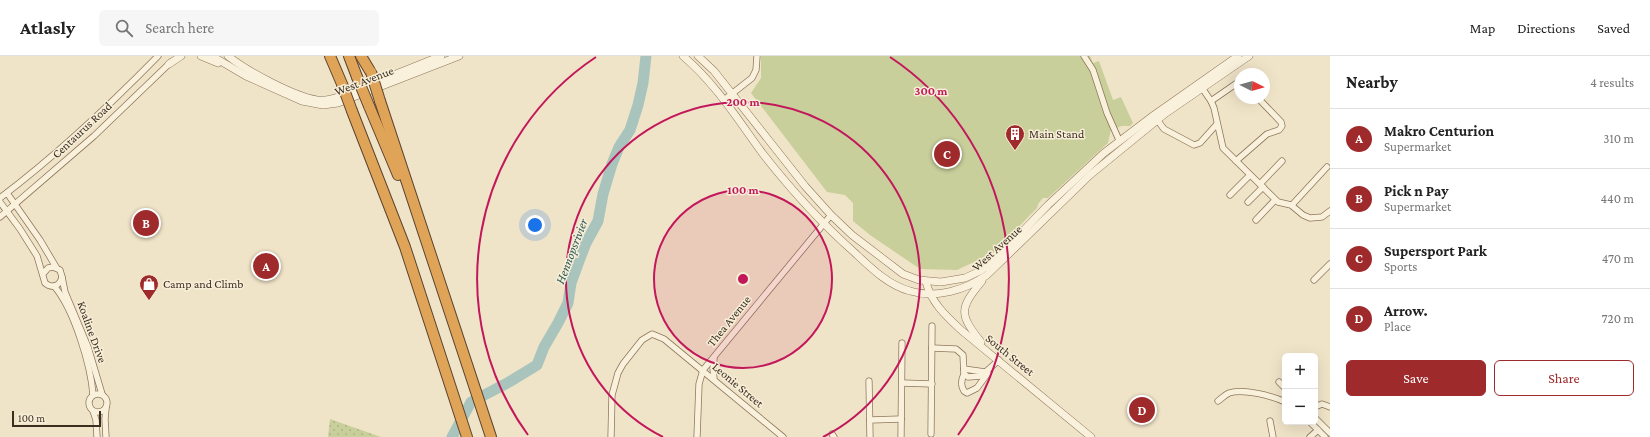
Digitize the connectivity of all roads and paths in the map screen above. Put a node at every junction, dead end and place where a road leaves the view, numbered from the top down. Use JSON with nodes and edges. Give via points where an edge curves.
{"nodes":[{"id":1,"x":158,"y":56,"type":"edge"},
{"id":2,"x":176,"y":56,"type":"edge"},
{"id":3,"x":181,"y":56,"type":"edge"},
{"id":4,"x":201,"y":56,"type":"edge"},
{"id":5,"x":212,"y":56,"type":"edge"},
{"id":6,"x":228,"y":56,"type":"edge"},
{"id":7,"x":330,"y":56,"type":"edge"},
{"id":8,"x":349,"y":56,"type":"edge"},
{"id":9,"x":361,"y":56,"type":"edge"},
{"id":10,"x":367,"y":56,"type":"edge"},
{"id":11,"x":441,"y":56,"type":"edge"},
{"id":12,"x":459,"y":56,"type":"edge"},
{"id":13,"x":683,"y":56,"type":"edge"},
{"id":14,"x":698,"y":56,"type":"edge"},
{"id":15,"x":757,"y":56,"type":"edge"},
{"id":16,"x":1084,"y":56,"type":"edge"},
{"id":17,"x":1238,"y":56,"type":"edge"},
{"id":18,"x":1249,"y":56,"type":"edge"},
{"id":19,"x":169,"y":64,"type":"junction"},
{"id":20,"x":229,"y":66,"type":"junction"},
{"id":21,"x":370,"y":72,"type":"junction"},
{"id":22,"x":1234,"y":85,"type":"edge"},
{"id":23,"x":1201,"y":86,"type":"junction"},
{"id":24,"x":732,"y":94,"type":"junction"},
{"id":25,"x":724,"y":100,"type":"junction"},
{"id":26,"x":1212,"y":101,"type":"junction"},
{"id":27,"x":1264,"y":104,"type":"edge"},
{"id":28,"x":1155,"y":118,"type":"junction"},
{"id":29,"x":1217,"y":124,"type":"junction"},
{"id":30,"x":1119,"y":140,"type":"junction"},
{"id":31,"x":1236,"y":161,"type":"junction"},
{"id":32,"x":1282,"y":161,"type":"dead end"},
{"id":33,"x":1327,"y":167,"type":"dead end"},
{"id":34,"x":1250,"y":175,"type":"junction"},
{"id":35,"x":1261,"y":186,"type":"junction"},
{"id":36,"x":7,"y":193,"type":"junction"},
{"id":37,"x":1230,"y":195,"type":"dead end"},
{"id":38,"x":0,"y":198,"type":"edge"},
{"id":39,"x":1275,"y":200,"type":"junction"},
{"id":40,"x":0,"y":202,"type":"edge"},
{"id":41,"x":1248,"y":202,"type":"dead end"},
{"id":42,"x":16,"y":204,"type":"junction"},
{"id":43,"x":1292,"y":205,"type":"junction"},
{"id":44,"x":1330,"y":211,"type":"edge"},
{"id":45,"x":7,"y":212,"type":"junction"},
{"id":46,"x":831,"y":216,"type":"junction"},
{"id":47,"x":0,"y":217,"type":"edge"},
{"id":48,"x":1256,"y":220,"type":"dead end"},
{"id":49,"x":824,"y":225,"type":"junction"},
{"id":50,"x":425,"y":238,"type":"junction"},
{"id":51,"x":1330,"y":264,"type":"edge"},
{"id":52,"x":56,"y":267,"type":"junction"},
{"id":53,"x":43,"y":274,"type":"junction"},
{"id":54,"x":987,"y":275,"type":"junction"},
{"id":55,"x":62,"y":277,"type":"junction"},
{"id":56,"x":1314,"y":280,"type":"dead end"},
{"id":57,"x":926,"y":282,"type":"junction"},
{"id":58,"x":54,"y":286,"type":"junction"},
{"id":59,"x":929,"y":293,"type":"junction"},
{"id":60,"x":932,"y":326,"type":"dead end"},
{"id":61,"x":902,"y":343,"type":"dead end"},
{"id":62,"x":932,"y":348,"type":"junction"},
{"id":63,"x":990,"y":354,"type":"junction"},
{"id":64,"x":715,"y":356,"type":"junction"},
{"id":65,"x":998,"y":360,"type":"junction"},
{"id":66,"x":703,"y":370,"type":"junction"},
{"id":67,"x":964,"y":371,"type":"junction"},
{"id":68,"x":987,"y":371,"type":"junction"},
{"id":69,"x":714,"y":379,"type":"junction"},
{"id":70,"x":869,"y":381,"type":"dead end"},
{"id":71,"x":1279,"y":382,"type":"dead end"},
{"id":72,"x":902,"y":383,"type":"junction"},
{"id":73,"x":932,"y":384,"type":"junction"},
{"id":74,"x":1282,"y":385,"type":"edge"},
{"id":75,"x":102,"y":394,"type":"junction"},
{"id":76,"x":93,"y":395,"type":"junction"},
{"id":77,"x":1218,"y":400,"type":"dead end"},
{"id":78,"x":1282,"y":401,"type":"edge"},
{"id":79,"x":1318,"y":406,"type":"edge"},
{"id":80,"x":1330,"y":406,"type":"edge"},
{"id":81,"x":106,"y":408,"type":"junction"},
{"id":82,"x":92,"y":411,"type":"junction"},
{"id":83,"x":901,"y":419,"type":"junction"},
{"id":84,"x":870,"y":420,"type":"junction"},
{"id":85,"x":1270,"y":421,"type":"dead end"},
{"id":86,"x":1318,"y":421,"type":"edge"},
{"id":87,"x":1313,"y":425,"type":"edge"},
{"id":88,"x":1318,"y":430,"type":"junction"},
{"id":89,"x":1330,"y":433,"type":"edge"},
{"id":90,"x":931,"y":434,"type":"dead end"},
{"id":91,"x":97,"y":437,"type":"edge"},
{"id":92,"x":106,"y":437,"type":"edge"},
{"id":93,"x":467,"y":437,"type":"edge"},
{"id":94,"x":492,"y":437,"type":"edge"},
{"id":95,"x":611,"y":437,"type":"edge"},
{"id":96,"x":697,"y":437,"type":"edge"},
{"id":97,"x":783,"y":437,"type":"edge"},
{"id":98,"x":870,"y":437,"type":"edge"},
{"id":99,"x":900,"y":437,"type":"edge"},
{"id":100,"x":1091,"y":437,"type":"edge"},
{"id":101,"x":1274,"y":437,"type":"edge"},
{"id":102,"x":1310,"y":437,"type":"edge"},
{"id":103,"x":1325,"y":437,"type":"edge"}],
"edges":[{"from":1,"to":36,"type":"street","name":"Centaurus Road","via":[[62,149]]},
{"from":2,"to":19,"type":"street","name":"Centaurus Road"},
{"from":3,"to":19,"type":"street"},
{"from":4,"to":20,"type":"street"},
{"from":5,"to":20,"type":"street","name":"West Avenue"},
{"from":6,"to":11,"type":"street","name":"West Avenue","via":[[272,82],[304,96],[321,100],[341,96]]},
{"from":7,"to":93,"type":"highway","bridge":true,"via":[[405,247]]},
{"from":8,"to":50,"type":"highway","bridge":true},
{"from":9,"to":21,"type":"highway"},
{"from":10,"to":21,"type":"highway"},
{"from":12,"to":20,"type":"street","name":"West Avenue","via":[[338,103],[323,105],[308,103],[283,94]]},
{"from":13,"to":25,"type":"street","name":"West Avenue","via":[[704,75]]},
{"from":14,"to":24,"type":"street","name":"West Avenue"},
{"from":15,"to":24,"type":"street","via":[[755,74]]},
{"from":16,"to":30,"type":"street","via":[[1093,70]]},
{"from":17,"to":23,"type":"street","name":"West Avenue"},
{"from":18,"to":23,"type":"street","name":"West Avenue"},
{"from":19,"to":42,"type":"street","name":"Centaurus Road","via":[[94,136]]},
{"from":21,"to":50,"type":"highway","bridge":true},
{"from":22,"to":26,"type":"street"},
{"from":23,"to":26,"type":"street"},
{"from":23,"to":28,"type":"street","name":"West Avenue"},
{"from":24,"to":25,"type":"street"},
{"from":24,"to":46,"type":"street","name":"West Avenue"},
{"from":25,"to":49,"type":"street","name":"West Avenue","via":[[786,182]]},
{"from":26,"to":29,"type":"street"},
{"from":27,"to":31,"type":"street","via":[[1282,126],[1279,130],[1267,134]]},
{"from":28,"to":29,"type":"street","via":[[1164,129],[1194,145],[1200,143]]},
{"from":28,"to":30,"type":"street","name":"West Avenue"},
{"from":28,"to":54,"type":"street","name":"West Avenue","via":[[1090,175]]},
{"from":29,"to":31,"type":"street","via":[[1221,144]]},
{"from":30,"to":57,"type":"street","name":"West Avenue","via":[[1073,181],[992,263],[959,280]]},
{"from":31,"to":34,"type":"street"},
{"from":32,"to":35,"type":"street"},
{"from":33,"to":43,"type":"street"},
{"from":34,"to":35,"type":"street"},
{"from":34,"to":37,"type":"street"},
{"from":35,"to":39,"type":"street"},
{"from":35,"to":41,"type":"street"},
{"from":36,"to":38,"type":"street","name":"Centaurus Road"},
{"from":36,"to":42,"type":"street"},
{"from":39,"to":43,"type":"street","via":[[1280,204]]},
{"from":39,"to":48,"type":"street"},
{"from":40,"to":45,"type":"street"},
{"from":42,"to":45,"type":"street","name":"Centaurus Road"},
{"from":42,"to":52,"type":"street"},
{"from":43,"to":44,"type":"street","via":[[1310,218],[1322,217]]},
{"from":45,"to":47,"type":"street","name":"Centaurus Road"},
{"from":45,"to":53,"type":"street","via":[[37,256]]},
{"from":46,"to":49,"type":"street","name":"Thea Avenue"},
{"from":46,"to":57,"type":"street","name":"West Avenue","via":[[896,270],[908,277]]},
{"from":49,"to":59,"type":"street","name":"West Avenue","via":[[888,280],[911,292]]},
{"from":49,"to":64,"type":"street","name":"Thea Avenue"},
{"from":50,"to":94,"type":"highway"},
{"from":51,"to":56,"type":"street"},
{"from":52,"to":53,"type":"street","via":[[48,268]]},
{"from":52,"to":55,"type":"street"},
{"from":53,"to":58,"type":"street","via":[[45,283]]},
{"from":54,"to":59,"type":"street","name":"West Avenue","via":[[960,289]]},
{"from":54,"to":63,"type":"street","via":[[970,295],[965,313],[968,325]]},
{"from":55,"to":58,"type":"street","via":[[60,283]]},
{"from":55,"to":75,"type":"street","name":"Koaline Drive","via":[[65,292],[88,347]]},
{"from":57,"to":59,"type":"street","name":"South Street"},
{"from":58,"to":76,"type":"street","name":"Koaline Drive","via":[[71,316],[92,383]]},
{"from":59,"to":63,"type":"street","name":"South Street","via":[[946,315]]},
{"from":60,"to":62,"type":"street"},
{"from":61,"to":72,"type":"street"},
{"from":62,"to":67,"type":"street","via":[[955,348],[963,355]]},
{"from":62,"to":73,"type":"street"},
{"from":63,"to":65,"type":"street","name":"South Street"},
{"from":64,"to":66,"type":"street","name":"Thea Avenue"},
{"from":64,"to":69,"type":"street"},
{"from":65,"to":68,"type":"street"},
{"from":65,"to":100,"type":"street","name":"South Street"},
{"from":66,"to":69,"type":"street","name":"Leonie Street"},
{"from":66,"to":95,"type":"street","name":"Leonie Street","via":[[660,336],[649,335],[642,340],[618,373],[612,395]]},
{"from":66,"to":96,"type":"street","name":"Thea Avenue","via":[[698,384]]},
{"from":67,"to":68,"type":"street"},
{"from":67,"to":68,"type":"street","via":[[962,387],[964,391],[970,392],[977,388]]},
{"from":69,"to":97,"type":"street","name":"Leonie Street"},
{"from":70,"to":84,"type":"street"},
{"from":71,"to":74,"type":"street"},
{"from":72,"to":73,"type":"street"},
{"from":72,"to":83,"type":"street"},
{"from":73,"to":90,"type":"street"},
{"from":75,"to":76,"type":"street"},
{"from":75,"to":81,"type":"street","via":[[108,401]]},
{"from":76,"to":82,"type":"street","via":[[89,403]]},
{"from":77,"to":78,"type":"street","via":[[1237,392],[1264,395]]},
{"from":79,"to":80,"type":"street"},
{"from":81,"to":82,"type":"street","via":[[102,412]]},
{"from":81,"to":92,"type":"street"},
{"from":82,"to":91,"type":"street","via":[[96,420]]},
{"from":83,"to":84,"type":"street"},
{"from":83,"to":99,"type":"street"},
{"from":84,"to":98,"type":"street"},
{"from":85,"to":101,"type":"street"},
{"from":86,"to":89,"type":"street"},
{"from":87,"to":88,"type":"street"},
{"from":88,"to":102,"type":"street"},
{"from":88,"to":103,"type":"street"}]}
